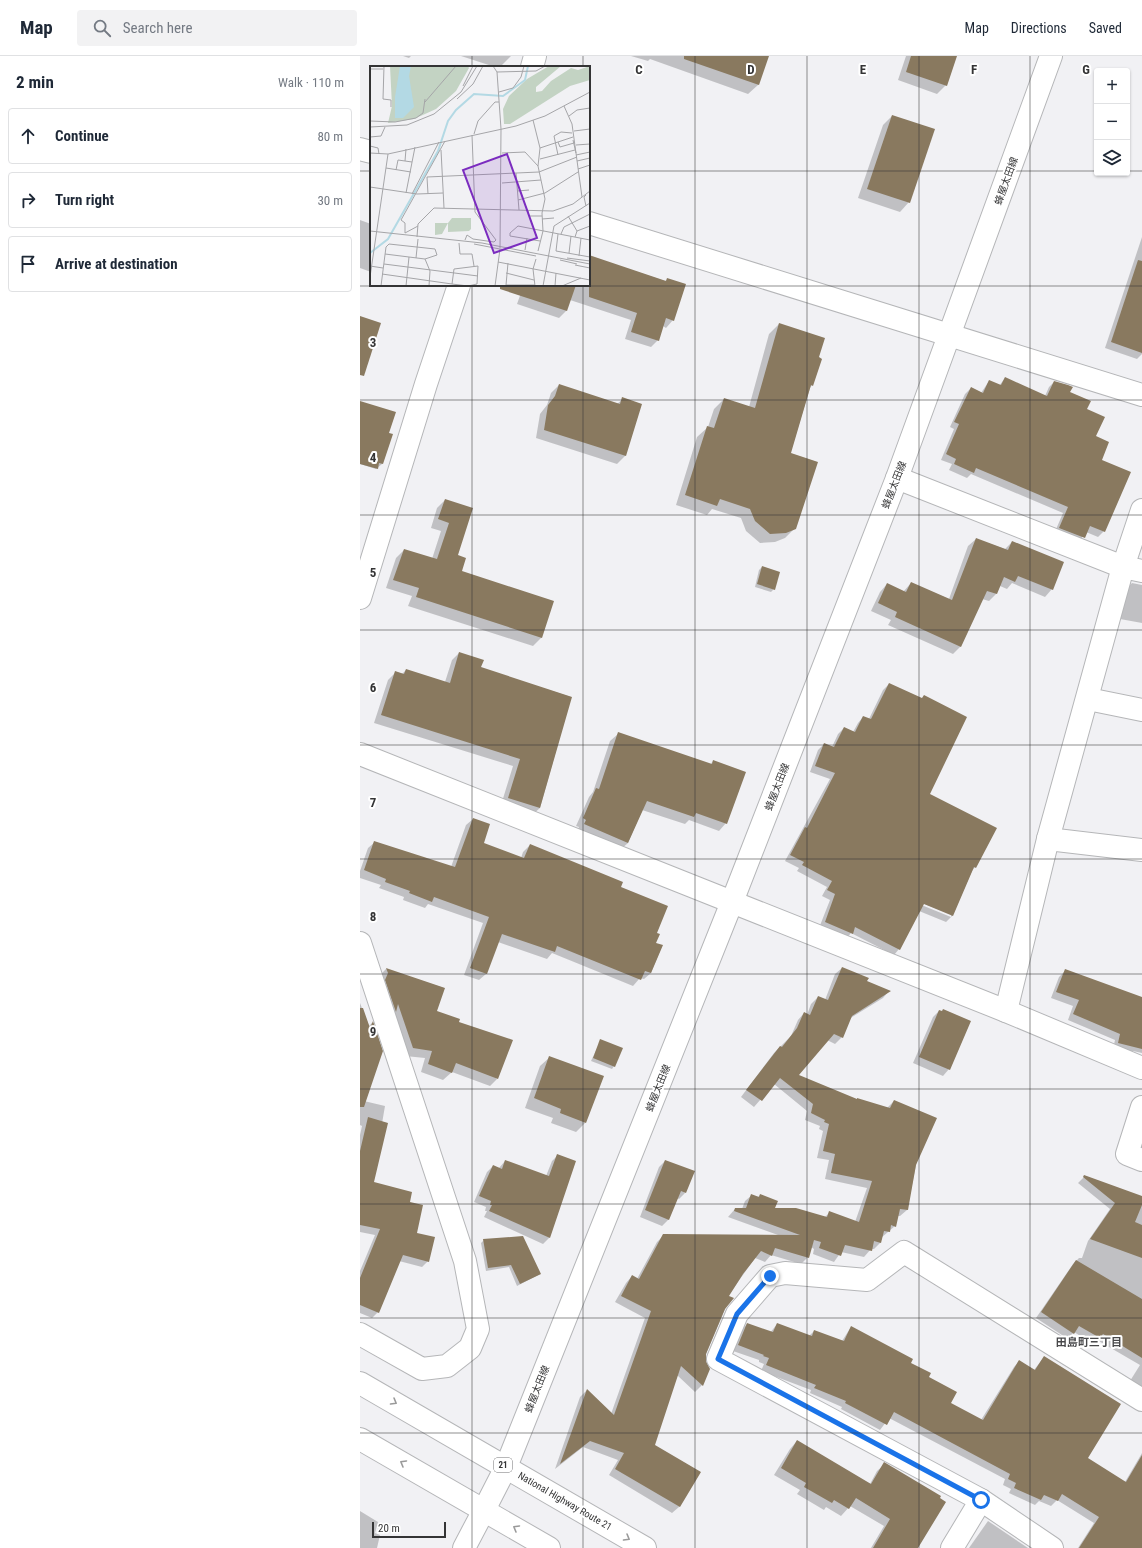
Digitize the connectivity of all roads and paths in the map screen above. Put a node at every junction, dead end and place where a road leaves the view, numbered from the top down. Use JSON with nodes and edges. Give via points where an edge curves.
{"nodes":[{"id":1,"x":535,"y":56,"type":"edge"},
{"id":2,"x":1051,"y":56,"type":"edge"},
{"id":3,"x":532,"y":66,"type":"edge"},
{"id":4,"x":360,"y":149,"type":"edge"},
{"id":5,"x":370,"y":152,"type":"edge"},
{"id":6,"x":590,"y":223,"type":"edge"},
{"id":7,"x":459,"y":286,"type":"edge"},
{"id":8,"x":950,"y":335,"type":"junction"},
{"id":9,"x":1142,"y":395,"type":"edge"},
{"id":10,"x":897,"y":478,"type":"junction"},
{"id":11,"x":1142,"y":510,"type":"edge"},
{"id":12,"x":1132,"y":569,"type":"edge"},
{"id":13,"x":360,"y":598,"type":"edge"},
{"id":14,"x":1088,"y":699,"type":"junction"},
{"id":15,"x":1142,"y":710,"type":"edge"},
{"id":16,"x":360,"y":754,"type":"edge"},
{"id":17,"x":1048,"y":839,"type":"junction"},
{"id":18,"x":1142,"y":850,"type":"edge"},
{"id":19,"x":732,"y":902,"type":"junction"},
{"id":20,"x":360,"y":943,"type":"edge"},
{"id":21,"x":1006,"y":1011,"type":"junction"},
{"id":22,"x":1142,"y":1068,"type":"edge"},
{"id":23,"x":1142,"y":1107,"type":"edge"},
{"id":24,"x":1142,"y":1160,"type":"edge"},
{"id":25,"x":360,"y":1334,"type":"edge"},
{"id":26,"x":360,"y":1383,"type":"edge"},
{"id":27,"x":1142,"y":1400,"type":"edge"},
{"id":28,"x":360,"y":1439,"type":"edge"},
{"id":29,"x":506,"y":1467,"type":"junction"},
{"id":30,"x":981,"y":1500,"type":"junction"},
{"id":31,"x":484,"y":1510,"type":"junction"},
{"id":32,"x":464,"y":1548,"type":"edge"},
{"id":33,"x":549,"y":1548,"type":"edge"},
{"id":34,"x":645,"y":1548,"type":"edge"},
{"id":35,"x":952,"y":1548,"type":"edge"},
{"id":36,"x":1052,"y":1548,"type":"edge"}],
"edges":[{"from":1,"to":3,"type":"main road"},
{"from":2,"to":8,"type":"main road","name":"蜂屋太田線"},
{"from":4,"to":5,"type":"main road"},
{"from":6,"to":8,"type":"main road"},
{"from":7,"to":13,"type":"main road"},
{"from":8,"to":9,"type":"main road"},
{"from":8,"to":10,"type":"main road","name":"蜂屋太田線"},
{"from":10,"to":12,"type":"main road"},
{"from":10,"to":19,"type":"main road","name":"蜂屋太田線"},
{"from":11,"to":12,"type":"main road"},
{"from":12,"to":14,"type":"main road"},
{"from":14,"to":15,"type":"main road"},
{"from":14,"to":17,"type":"main road"},
{"from":16,"to":19,"type":"main road"},
{"from":17,"to":18,"type":"main road"},
{"from":17,"to":21,"type":"main road"},
{"from":19,"to":21,"type":"main road"},
{"from":19,"to":29,"type":"main road","name":"蜂屋太田線"},
{"from":20,"to":25,"type":"main road","via":[[465,1261],[478,1329],[470,1348],[447,1366],[422,1368]]},
{"from":21,"to":22,"type":"main road"},
{"from":23,"to":24,"type":"main road","via":[[1127,1154]]},
{"from":26,"to":29,"type":"main road","name":"National Highway Route 21","number":"21","one_way":true},
{"from":27,"to":30,"type":"main road","via":[[904,1252],[867,1280],[784,1273],[770,1276],[737,1314],[718,1359]]},
{"from":31,"to":28,"type":"main road","one_way":true},
{"from":29,"to":31,"type":"main road","name":"蜂屋太田線"},
{"from":29,"to":34,"type":"main road","name":"National Highway Route 21","number":"21","one_way":true},
{"from":30,"to":35,"type":"main road"},
{"from":30,"to":36,"type":"main road"},
{"from":31,"to":32,"type":"main road","name":"蜂屋太田線"},
{"from":33,"to":31,"type":"main road","one_way":true}]}
